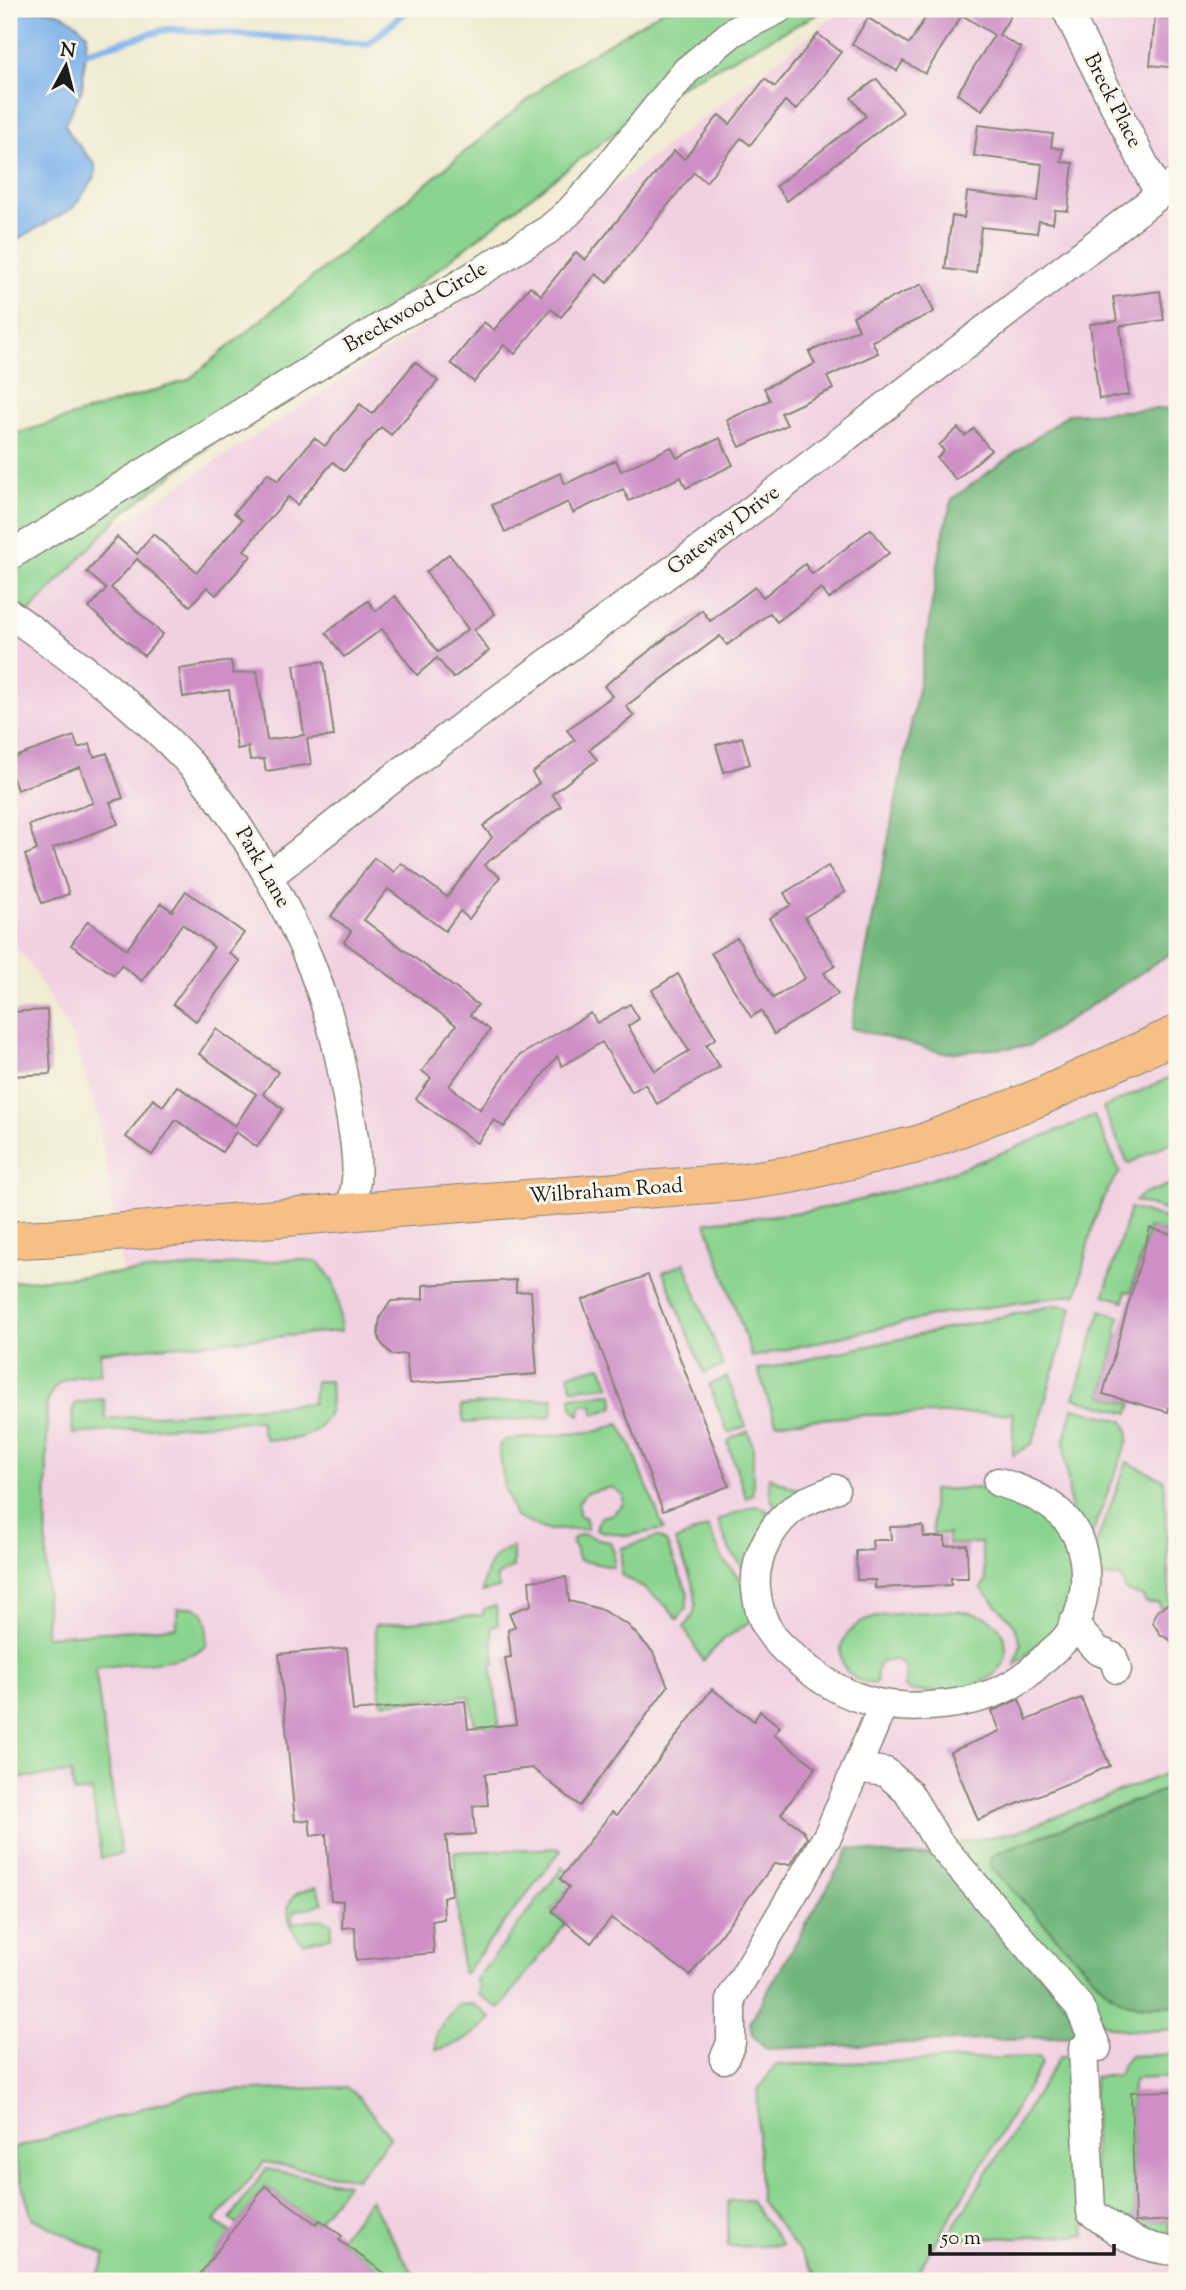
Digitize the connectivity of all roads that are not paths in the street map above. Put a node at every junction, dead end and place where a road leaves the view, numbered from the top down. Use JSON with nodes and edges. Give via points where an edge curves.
{"nodes":[{"id":1,"x":779,"y":9,"type":"edge"},
{"id":2,"x":1066,"y":9,"type":"edge"},
{"id":3,"x":1168,"y":187,"type":"edge"},
{"id":4,"x":9,"y":556,"type":"edge"},
{"id":5,"x":9,"y":613,"type":"edge"},
{"id":6,"x":268,"y":877,"type":"junction"},
{"id":7,"x":1177,"y":1034,"type":"edge"},
{"id":8,"x":349,"y":1212,"type":"junction"},
{"id":9,"x":9,"y":1240,"type":"edge"},
{"id":10,"x":998,"y":1482,"type":"dead end"},
{"id":11,"x":835,"y":1489,"type":"dead end"},
{"id":12,"x":1073,"y":1625,"type":"junction"},
{"id":13,"x":1117,"y":1669,"type":"dead end"},
{"id":14,"x":883,"y":1705,"type":"junction"},
{"id":15,"x":856,"y":1768,"type":"junction"},
{"id":16,"x":724,"y":2059,"type":"dead end"},
{"id":17,"x":1177,"y":2251,"type":"edge"}],
"edges":[{"from":1,"to":4,"type":"street","name":"Breckwood Circle","via":[[733,32],[686,71],[580,200],[536,238],[444,295],[402,314]]},
{"from":2,"to":3,"type":"street","name":"Breck Place"},
{"from":3,"to":6,"type":"street","name":"Gateway Drive"},
{"from":5,"to":6,"type":"street","name":"Park Lane","via":[[109,687],[175,748],[215,793]]},
{"from":6,"to":8,"type":"street","name":"Park Lane","via":[[304,946],[338,1050],[356,1180]]},
{"from":7,"to":8,"type":"main road","name":"Wilbraham Road","via":[[1038,1098],[919,1144],[817,1169],[741,1182]]},
{"from":8,"to":9,"type":"main road","name":"Wilbraham Road"},
{"from":10,"to":12,"type":"street","via":[[1039,1497],[1073,1529],[1086,1568],[1084,1597]]},
{"from":11,"to":14,"type":"street","via":[[800,1504],[778,1525],[758,1562],[757,1598],[769,1633],[784,1651],[842,1692]]},
{"from":12,"to":13,"type":"street","via":[[1097,1650],[1113,1657]]},
{"from":12,"to":14,"type":"street","via":[[1066,1638],[1031,1671],[1001,1689],[965,1701]]},
{"from":14,"to":15,"type":"street"},
{"from":15,"to":16,"type":"street","via":[[828,1835],[731,1998],[731,2043]]},
{"from":15,"to":17,"type":"street","via":[[886,1772],[908,1792],[938,1842],[1079,2007],[1090,2049],[1091,2212],[1128,2239]]}]}
